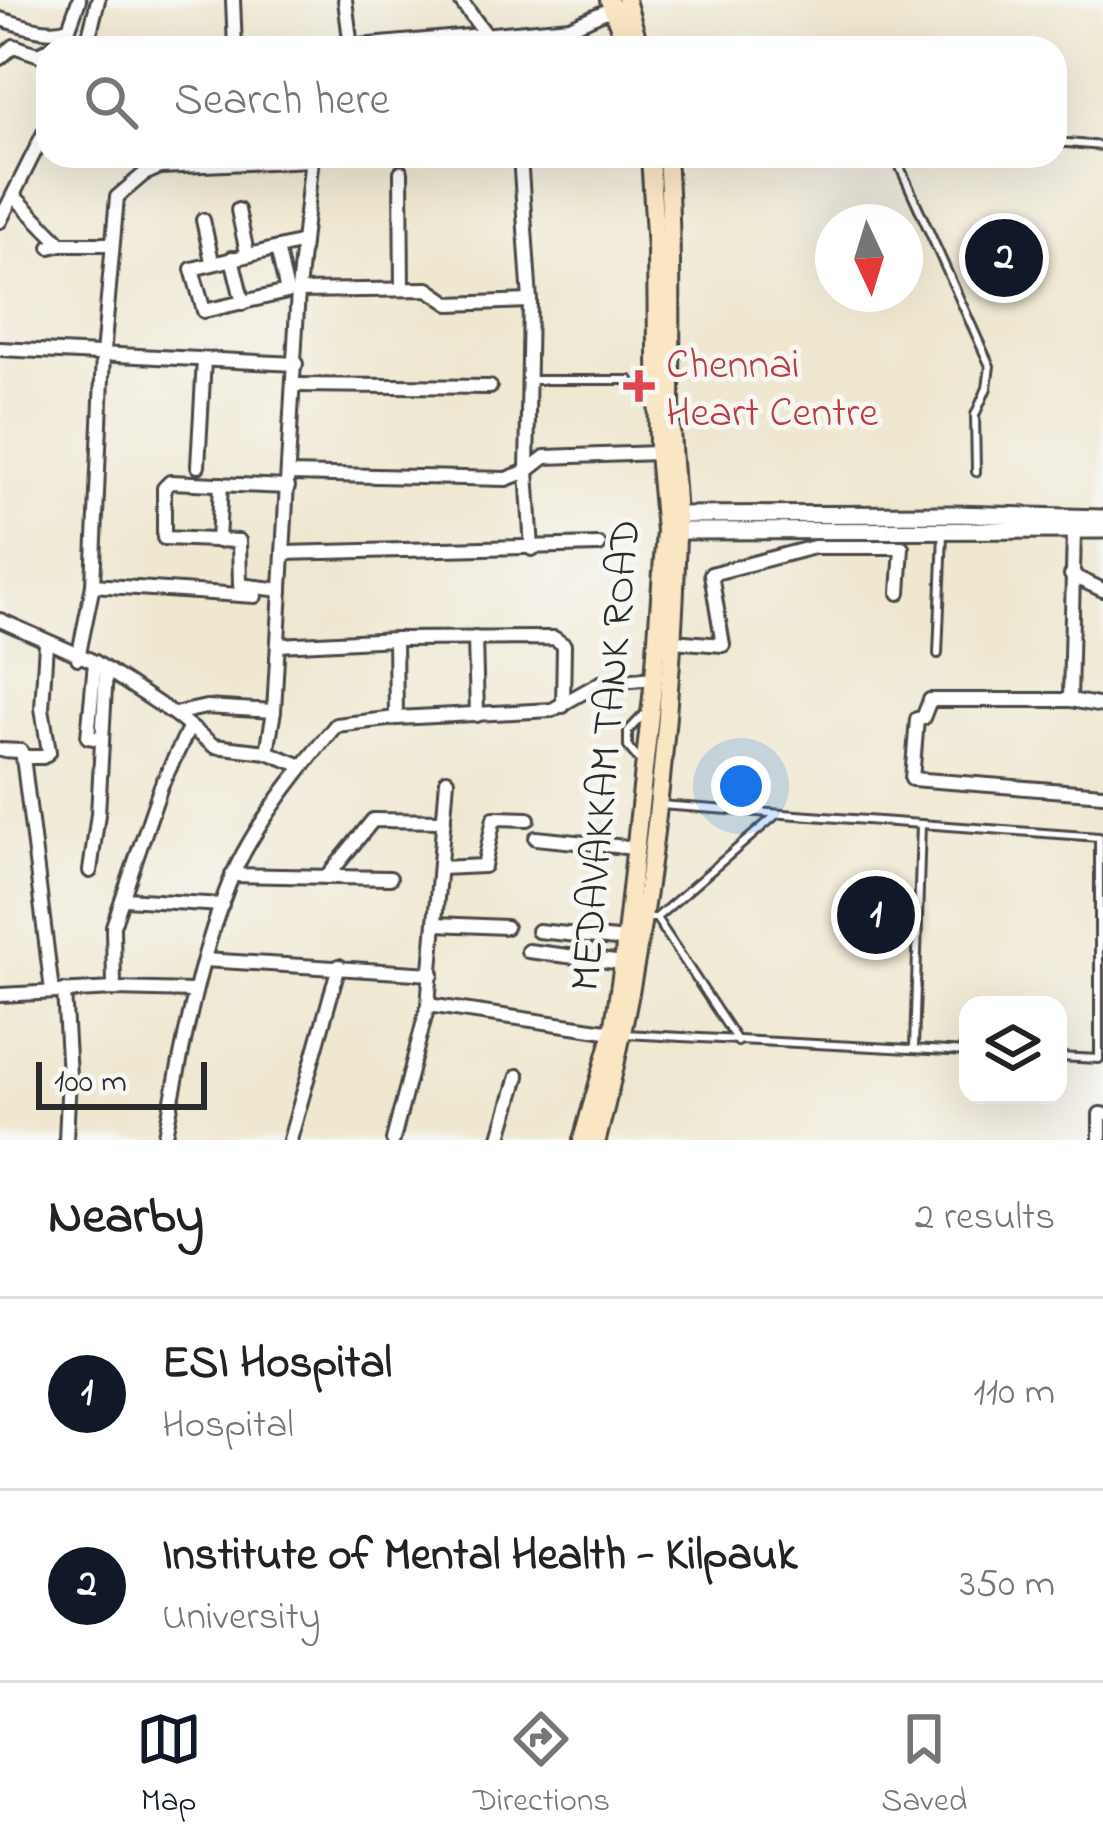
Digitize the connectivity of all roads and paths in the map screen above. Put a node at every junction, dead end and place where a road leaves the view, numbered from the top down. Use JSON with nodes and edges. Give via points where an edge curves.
{"nodes":[{"id":1,"x":79,"y":0,"type":"edge"},
{"id":2,"x":98,"y":0,"type":"edge"},
{"id":3,"x":233,"y":0,"type":"edge"},
{"id":4,"x":345,"y":0,"type":"edge"},
{"id":5,"x":460,"y":0,"type":"edge"},
{"id":6,"x":619,"y":2,"type":"edge"},
{"id":7,"x":0,"y":19,"type":"edge"},
{"id":8,"x":90,"y":36,"type":"edge"},
{"id":9,"x":234,"y":36,"type":"edge"},
{"id":10,"x":350,"y":36,"type":"edge"},
{"id":11,"x":488,"y":36,"type":"edge"},
{"id":12,"x":535,"y":36,"type":"edge"},
{"id":13,"x":625,"y":36,"type":"edge"},
{"id":14,"x":635,"y":36,"type":"edge"},
{"id":15,"x":36,"y":52,"type":"edge"},
{"id":16,"x":33,"y":53,"type":"junction"},
{"id":17,"x":36,"y":54,"type":"edge"},
{"id":18,"x":0,"y":58,"type":"edge"},
{"id":19,"x":1067,"y":143,"type":"edge"},
{"id":20,"x":1103,"y":146,"type":"edge"},
{"id":21,"x":36,"y":150,"type":"edge"},
{"id":22,"x":178,"y":168,"type":"edge"},
{"id":23,"x":310,"y":168,"type":"edge"},
{"id":24,"x":521,"y":168,"type":"edge"},
{"id":25,"x":651,"y":168,"type":"edge"},
{"id":26,"x":667,"y":168,"type":"edge"},
{"id":27,"x":900,"y":168,"type":"edge"},
{"id":28,"x":401,"y":172,"type":"dead end"},
{"id":29,"x":14,"y":196,"type":"junction"},
{"id":30,"x":238,"y":210,"type":"dead end"},
{"id":31,"x":0,"y":220,"type":"edge"},
{"id":32,"x":203,"y":220,"type":"dead end"},
{"id":33,"x":303,"y":242,"type":"junction"},
{"id":34,"x":110,"y":244,"type":"junction"},
{"id":35,"x":277,"y":248,"type":"junction"},
{"id":36,"x":248,"y":253,"type":"junction"},
{"id":37,"x":232,"y":258,"type":"junction"},
{"id":38,"x":212,"y":261,"type":"junction"},
{"id":39,"x":402,"y":289,"type":"junction"},
{"id":40,"x":298,"y":291,"type":"junction"},
{"id":41,"x":530,"y":301,"type":"junction"},
{"id":42,"x":243,"y":303,"type":"junction"},
{"id":43,"x":0,"y":349,"type":"edge"},
{"id":44,"x":103,"y":355,"type":"junction"},
{"id":45,"x":204,"y":360,"type":"junction"},
{"id":46,"x":296,"y":364,"type":"junction"},
{"id":47,"x":530,"y":380,"type":"junction"},
{"id":48,"x":630,"y":380,"type":"dead end"},
{"id":49,"x":295,"y":385,"type":"junction"},
{"id":50,"x":490,"y":387,"type":"dead end"},
{"id":51,"x":658,"y":453,"type":"junction"},
{"id":52,"x":198,"y":466,"type":"dead end"},
{"id":53,"x":527,"y":471,"type":"junction"},
{"id":54,"x":976,"y":472,"type":"dead end"},
{"id":55,"x":288,"y":480,"type":"junction"},
{"id":56,"x":221,"y":484,"type":"junction"},
{"id":57,"x":1103,"y":518,"type":"edge"},
{"id":58,"x":669,"y":523,"type":"junction"},
{"id":59,"x":1074,"y":529,"type":"junction"},
{"id":60,"x":943,"y":530,"type":"junction"},
{"id":61,"x":1103,"y":530,"type":"edge"},
{"id":62,"x":218,"y":541,"type":"junction"},
{"id":63,"x":599,"y":544,"type":"dead end"},
{"id":64,"x":532,"y":549,"type":"junction"},
{"id":65,"x":283,"y":553,"type":"junction"},
{"id":66,"x":1071,"y":575,"type":"junction"},
{"id":67,"x":93,"y":585,"type":"junction"},
{"id":68,"x":1103,"y":590,"type":"edge"},
{"id":69,"x":899,"y":593,"type":"dead end"},
{"id":70,"x":281,"y":594,"type":"junction"},
{"id":71,"x":0,"y":620,"type":"edge"},
{"id":72,"x":475,"y":638,"type":"junction"},
{"id":73,"x":395,"y":639,"type":"junction"},
{"id":74,"x":672,"y":641,"type":"junction"},
{"id":75,"x":46,"y":643,"type":"junction"},
{"id":76,"x":279,"y":645,"type":"junction"},
{"id":77,"x":938,"y":654,"type":"dead end"},
{"id":78,"x":77,"y":658,"type":"junction"},
{"id":79,"x":101,"y":666,"type":"junction"},
{"id":80,"x":654,"y":678,"type":"junction"},
{"id":81,"x":1070,"y":700,"type":"junction"},
{"id":82,"x":563,"y":706,"type":"junction"},
{"id":83,"x":1103,"y":706,"type":"edge"},
{"id":84,"x":274,"y":711,"type":"junction"},
{"id":85,"x":174,"y":714,"type":"junction"},
{"id":86,"x":477,"y":715,"type":"junction"},
{"id":87,"x":396,"y":718,"type":"junction"},
{"id":88,"x":189,"y":728,"type":"junction"},
{"id":89,"x":0,"y":750,"type":"edge"},
{"id":90,"x":267,"y":752,"type":"junction"},
{"id":91,"x":23,"y":757,"type":"junction"},
{"id":92,"x":302,"y":766,"type":"junction"},
{"id":93,"x":447,"y":780,"type":"dead end"},
{"id":94,"x":1103,"y":794,"type":"edge"},
{"id":95,"x":656,"y":806,"type":"junction"},
{"id":96,"x":777,"y":814,"type":"junction"},
{"id":97,"x":528,"y":819,"type":"dead end"},
{"id":98,"x":444,"y":821,"type":"junction"},
{"id":99,"x":921,"y":824,"type":"junction"},
{"id":100,"x":536,"y":838,"type":"dead end"},
{"id":101,"x":635,"y":848,"type":"junction"},
{"id":102,"x":440,"y":868,"type":"junction"},
{"id":103,"x":89,"y":871,"type":"dead end"},
{"id":104,"x":232,"y":875,"type":"junction"},
{"id":105,"x":327,"y":877,"type":"junction"},
{"id":106,"x":390,"y":878,"type":"dead end"},
{"id":107,"x":125,"y":899,"type":"junction"},
{"id":108,"x":222,"y":905,"type":"junction"},
{"id":109,"x":642,"y":917,"type":"junction"},
{"id":110,"x":436,"y":924,"type":"junction"},
{"id":111,"x":506,"y":927,"type":"dead end"},
{"id":112,"x":538,"y":932,"type":"dead end"},
{"id":113,"x":626,"y":940,"type":"junction"},
{"id":114,"x":528,"y":951,"type":"dead end"},
{"id":115,"x":204,"y":960,"type":"junction"},
{"id":116,"x":623,"y":963,"type":"junction"},
{"id":117,"x":339,"y":966,"type":"junction"},
{"id":118,"x":431,"y":974,"type":"junction"},
{"id":119,"x":114,"y":989,"type":"junction"},
{"id":120,"x":58,"y":991,"type":"junction"},
{"id":121,"x":194,"y":991,"type":"junction"},
{"id":122,"x":0,"y":995,"type":"edge"},
{"id":123,"x":428,"y":1005,"type":"junction"},
{"id":124,"x":619,"y":1033,"type":"junction"},
{"id":125,"x":739,"y":1042,"type":"junction"},
{"id":126,"x":914,"y":1049,"type":"junction"},
{"id":127,"x":959,"y":1052,"type":"edge"},
{"id":128,"x":1067,"y":1057,"type":"edge"},
{"id":129,"x":518,"y":1076,"type":"dead end"},
{"id":130,"x":1103,"y":1114,"type":"edge"},
{"id":131,"x":66,"y":1140,"type":"edge"},
{"id":132,"x":164,"y":1140,"type":"edge"},
{"id":133,"x":290,"y":1140,"type":"edge"},
{"id":134,"x":393,"y":1140,"type":"edge"},
{"id":135,"x":499,"y":1140,"type":"edge"},
{"id":136,"x":582,"y":1140,"type":"edge"},
{"id":137,"x":597,"y":1140,"type":"edge"},
{"id":138,"x":1100,"y":1140,"type":"edge"}],
"edges":[{"from":1,"to":7,"type":"street","via":[[62,32]]},
{"from":2,"to":8,"type":"street"},
{"from":3,"to":9,"type":"street"},
{"from":4,"to":10,"type":"street"},
{"from":5,"to":11,"type":"street"},
{"from":6,"to":12,"type":"street"},
{"from":6,"to":13,"type":"main road"},
{"from":6,"to":14,"type":"main road"},
{"from":15,"to":16,"type":"lane"},
{"from":16,"to":17,"type":"street"},
{"from":16,"to":18,"type":"street","via":[[14,46]]},
{"from":19,"to":20,"type":"lane"},
{"from":21,"to":29,"type":"street"},
{"from":22,"to":34,"type":"street","via":[[151,170],[117,197]]},
{"from":23,"to":33,"type":"street"},
{"from":24,"to":41,"type":"street"},
{"from":25,"to":51,"type":"main road","name":"MEDAVAKKAM TANK ROAD"},
{"from":26,"to":58,"type":"main road","name":"MEDAVAKKAM TANK ROAD"},
{"from":27,"to":54,"type":"lane","via":[[990,366],[975,416]]},
{"from":28,"to":39,"type":"street"},
{"from":29,"to":31,"type":"street"},
{"from":29,"to":34,"type":"street","via":[[56,246]]},
{"from":30,"to":36,"type":"street"},
{"from":32,"to":38,"type":"street"},
{"from":33,"to":35,"type":"street"},
{"from":33,"to":40,"type":"street"},
{"from":34,"to":44,"type":"street"},
{"from":35,"to":36,"type":"street"},
{"from":35,"to":42,"type":"street","via":[[287,292]]},
{"from":36,"to":37,"type":"street"},
{"from":37,"to":38,"type":"street"},
{"from":37,"to":42,"type":"street"},
{"from":38,"to":42,"type":"street","via":[[192,269],[202,307]]},
{"from":39,"to":40,"type":"street"},
{"from":39,"to":41,"type":"street","via":[[428,290],[450,304]]},
{"from":40,"to":46,"type":"street"},
{"from":41,"to":47,"type":"street"},
{"from":43,"to":44,"type":"street"},
{"from":44,"to":45,"type":"street"},
{"from":44,"to":67,"type":"street"},
{"from":45,"to":46,"type":"street"},
{"from":45,"to":52,"type":"street"},
{"from":46,"to":49,"type":"street"},
{"from":47,"to":48,"type":"lane"},
{"from":47,"to":53,"type":"street"},
{"from":49,"to":50,"type":"street"},
{"from":49,"to":55,"type":"street"},
{"from":51,"to":53,"type":"street","via":[[545,457]]},
{"from":51,"to":58,"type":"main road","name":"MEDAVAKKAM TANK ROAD"},
{"from":53,"to":55,"type":"street","via":[[506,479]]},
{"from":53,"to":64,"type":"street"},
{"from":55,"to":56,"type":"street"},
{"from":55,"to":65,"type":"street"},
{"from":56,"to":62,"type":"street"},
{"from":56,"to":62,"type":"street","via":[[164,488],[164,538]]},
{"from":57,"to":58,"type":"street"},
{"from":58,"to":60,"type":"street"},
{"from":58,"to":74,"type":"main road","name":"MEDAVAKKAM TANK ROAD"},
{"from":58,"to":80,"type":"main road","name":"MEDAVAKKAM TANK ROAD"},
{"from":59,"to":60,"type":"street"},
{"from":59,"to":61,"type":"street"},
{"from":59,"to":66,"type":"street"},
{"from":60,"to":77,"type":"lane"},
{"from":62,"to":70,"type":"street","via":[[240,544],[240,585]]},
{"from":63,"to":64,"type":"street"},
{"from":64,"to":65,"type":"street"},
{"from":65,"to":70,"type":"street"},
{"from":66,"to":68,"type":"street"},
{"from":66,"to":81,"type":"street"},
{"from":67,"to":70,"type":"street"},
{"from":67,"to":78,"type":"street"},
{"from":69,"to":74,"type":"street","via":[[902,548],[814,548],[711,574],[723,645]]},
{"from":70,"to":76,"type":"street"},
{"from":71,"to":75,"type":"street"},
{"from":72,"to":73,"type":"street"},
{"from":72,"to":82,"type":"street","via":[[561,640]]},
{"from":72,"to":86,"type":"street"},
{"from":73,"to":76,"type":"street"},
{"from":73,"to":87,"type":"street"},
{"from":74,"to":95,"type":"main road","name":"MEDAVAKKAM TANK ROAD"},
{"from":75,"to":78,"type":"street"},
{"from":75,"to":91,"type":"street","via":[[49,752]]},
{"from":76,"to":84,"type":"street"},
{"from":78,"to":79,"type":"street"},
{"from":79,"to":85,"type":"street"},
{"from":79,"to":103,"type":"street","via":[[88,737],[101,739]]},
{"from":80,"to":82,"type":"street","via":[[600,683]]},
{"from":80,"to":101,"type":"main road","name":"MEDAVAKKAM TANK ROAD"},
{"from":81,"to":83,"type":"street"},
{"from":81,"to":94,"type":"street","via":[[929,700],[916,719],[912,779]]},
{"from":82,"to":86,"type":"street"},
{"from":84,"to":85,"type":"street","via":[[206,707]]},
{"from":84,"to":90,"type":"street"},
{"from":85,"to":88,"type":"street"},
{"from":86,"to":87,"type":"street"},
{"from":87,"to":92,"type":"street","via":[[336,725]]},
{"from":88,"to":90,"type":"street","via":[[214,746]]},
{"from":88,"to":107,"type":"street"},
{"from":89,"to":91,"type":"street"},
{"from":90,"to":92,"type":"street"},
{"from":91,"to":120,"type":"street"},
{"from":92,"to":104,"type":"street"},
{"from":93,"to":98,"type":"street"},
{"from":95,"to":96,"type":"lane"},
{"from":95,"to":109,"type":"main road","name":"MEDAVAKKAM TANK ROAD"},
{"from":96,"to":99,"type":"lane"},
{"from":96,"to":109,"type":"lane"},
{"from":97,"to":102,"type":"street","via":[[494,818],[484,866]]},
{"from":98,"to":102,"type":"street"},
{"from":98,"to":105,"type":"street","via":[[373,820]]},
{"from":99,"to":126,"type":"lane"},
{"from":99,"to":128,"type":"lane","via":[[1099,837],[1099,1059]]},
{"from":100,"to":101,"type":"street"},
{"from":101,"to":109,"type":"main road","name":"MEDAVAKKAM TANK ROAD"},
{"from":102,"to":110,"type":"street"},
{"from":104,"to":105,"type":"street"},
{"from":104,"to":108,"type":"street"},
{"from":105,"to":106,"type":"street"},
{"from":107,"to":108,"type":"street"},
{"from":107,"to":119,"type":"street","via":[[113,926]]},
{"from":108,"to":115,"type":"street"},
{"from":109,"to":113,"type":"main road","name":"MEDAVAKKAM TANK ROAD"},
{"from":109,"to":124,"type":"main road","name":"MEDAVAKKAM TANK ROAD"},
{"from":109,"to":125,"type":"lane"},
{"from":110,"to":111,"type":"street"},
{"from":110,"to":118,"type":"street"},
{"from":112,"to":113,"type":"street"},
{"from":113,"to":116,"type":"main road","name":"MEDAVAKKAM TANK ROAD"},
{"from":114,"to":116,"type":"street"},
{"from":115,"to":117,"type":"street"},
{"from":115,"to":121,"type":"street"},
{"from":116,"to":124,"type":"main road","name":"MEDAVAKKAM TANK ROAD"},
{"from":117,"to":118,"type":"street"},
{"from":117,"to":133,"type":"street"},
{"from":118,"to":123,"type":"street"},
{"from":119,"to":120,"type":"street"},
{"from":119,"to":121,"type":"street"},
{"from":120,"to":122,"type":"street"},
{"from":120,"to":131,"type":"street"},
{"from":121,"to":132,"type":"street"},
{"from":123,"to":124,"type":"street"},
{"from":123,"to":134,"type":"street"},
{"from":124,"to":125,"type":"lane"},
{"from":124,"to":136,"type":"main road","name":"MEDAVAKKAM TANK ROAD"},
{"from":124,"to":137,"type":"main road","name":"MEDAVAKKAM TANK ROAD"},
{"from":125,"to":126,"type":"lane"},
{"from":126,"to":127,"type":"lane"},
{"from":129,"to":135,"type":"street"},
{"from":130,"to":138,"type":"street"}]}
